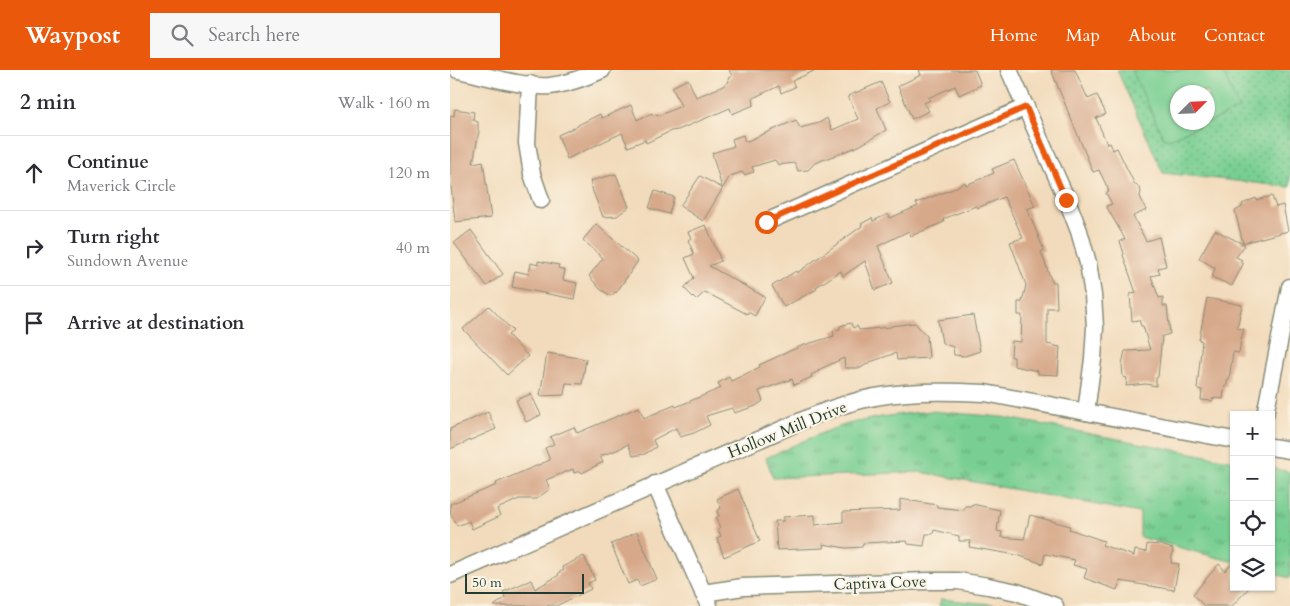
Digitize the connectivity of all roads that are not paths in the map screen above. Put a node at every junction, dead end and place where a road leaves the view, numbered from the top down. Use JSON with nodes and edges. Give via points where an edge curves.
{"nodes":[{"id":1,"x":458,"y":70,"type":"edge"},
{"id":2,"x":602,"y":70,"type":"edge"},
{"id":3,"x":1009,"y":70,"type":"edge"},
{"id":4,"x":530,"y":84,"type":"junction"},
{"id":5,"x":1026,"y":107,"type":"junction"},
{"id":6,"x":541,"y":200,"type":"dead end"},
{"id":7,"x":766,"y":222,"type":"dead end"},
{"id":8,"x":1290,"y":287,"type":"edge"},
{"id":9,"x":1266,"y":411,"type":"edge"},
{"id":10,"x":1086,"y":412,"type":"junction"},
{"id":11,"x":1230,"y":439,"type":"edge"},
{"id":12,"x":1275,"y":448,"type":"edge"},
{"id":13,"x":1290,"y":450,"type":"edge"},
{"id":14,"x":655,"y":484,"type":"junction"},
{"id":15,"x":450,"y":575,"type":"edge"},
{"id":16,"x":706,"y":599,"type":"edge"},
{"id":17,"x":1054,"y":606,"type":"edge"}],
"edges":[{"from":1,"to":4,"type":"street"},
{"from":2,"to":4,"type":"street","via":[[549,86]]},
{"from":3,"to":5,"type":"street"},
{"from":4,"to":6,"type":"street","via":[[527,143],[532,174]]},
{"from":5,"to":7,"type":"street"},
{"from":5,"to":10,"type":"street","via":[[1073,215],[1088,263],[1095,327]]},
{"from":8,"to":9,"type":"street"},
{"from":10,"to":11,"type":"street","name":"Hollow Mill Drive"},
{"from":10,"to":14,"type":"street","name":"Hollow Mill Drive","via":[[985,393],[901,393],[826,411]]},
{"from":12,"to":13,"type":"street"},
{"from":14,"to":15,"type":"street","name":"Hollow Mill Drive"},
{"from":14,"to":16,"type":"street"},
{"from":16,"to":17,"type":"street","name":"Captiva Cove","via":[[744,587],[958,581],[1017,592]]}]}
